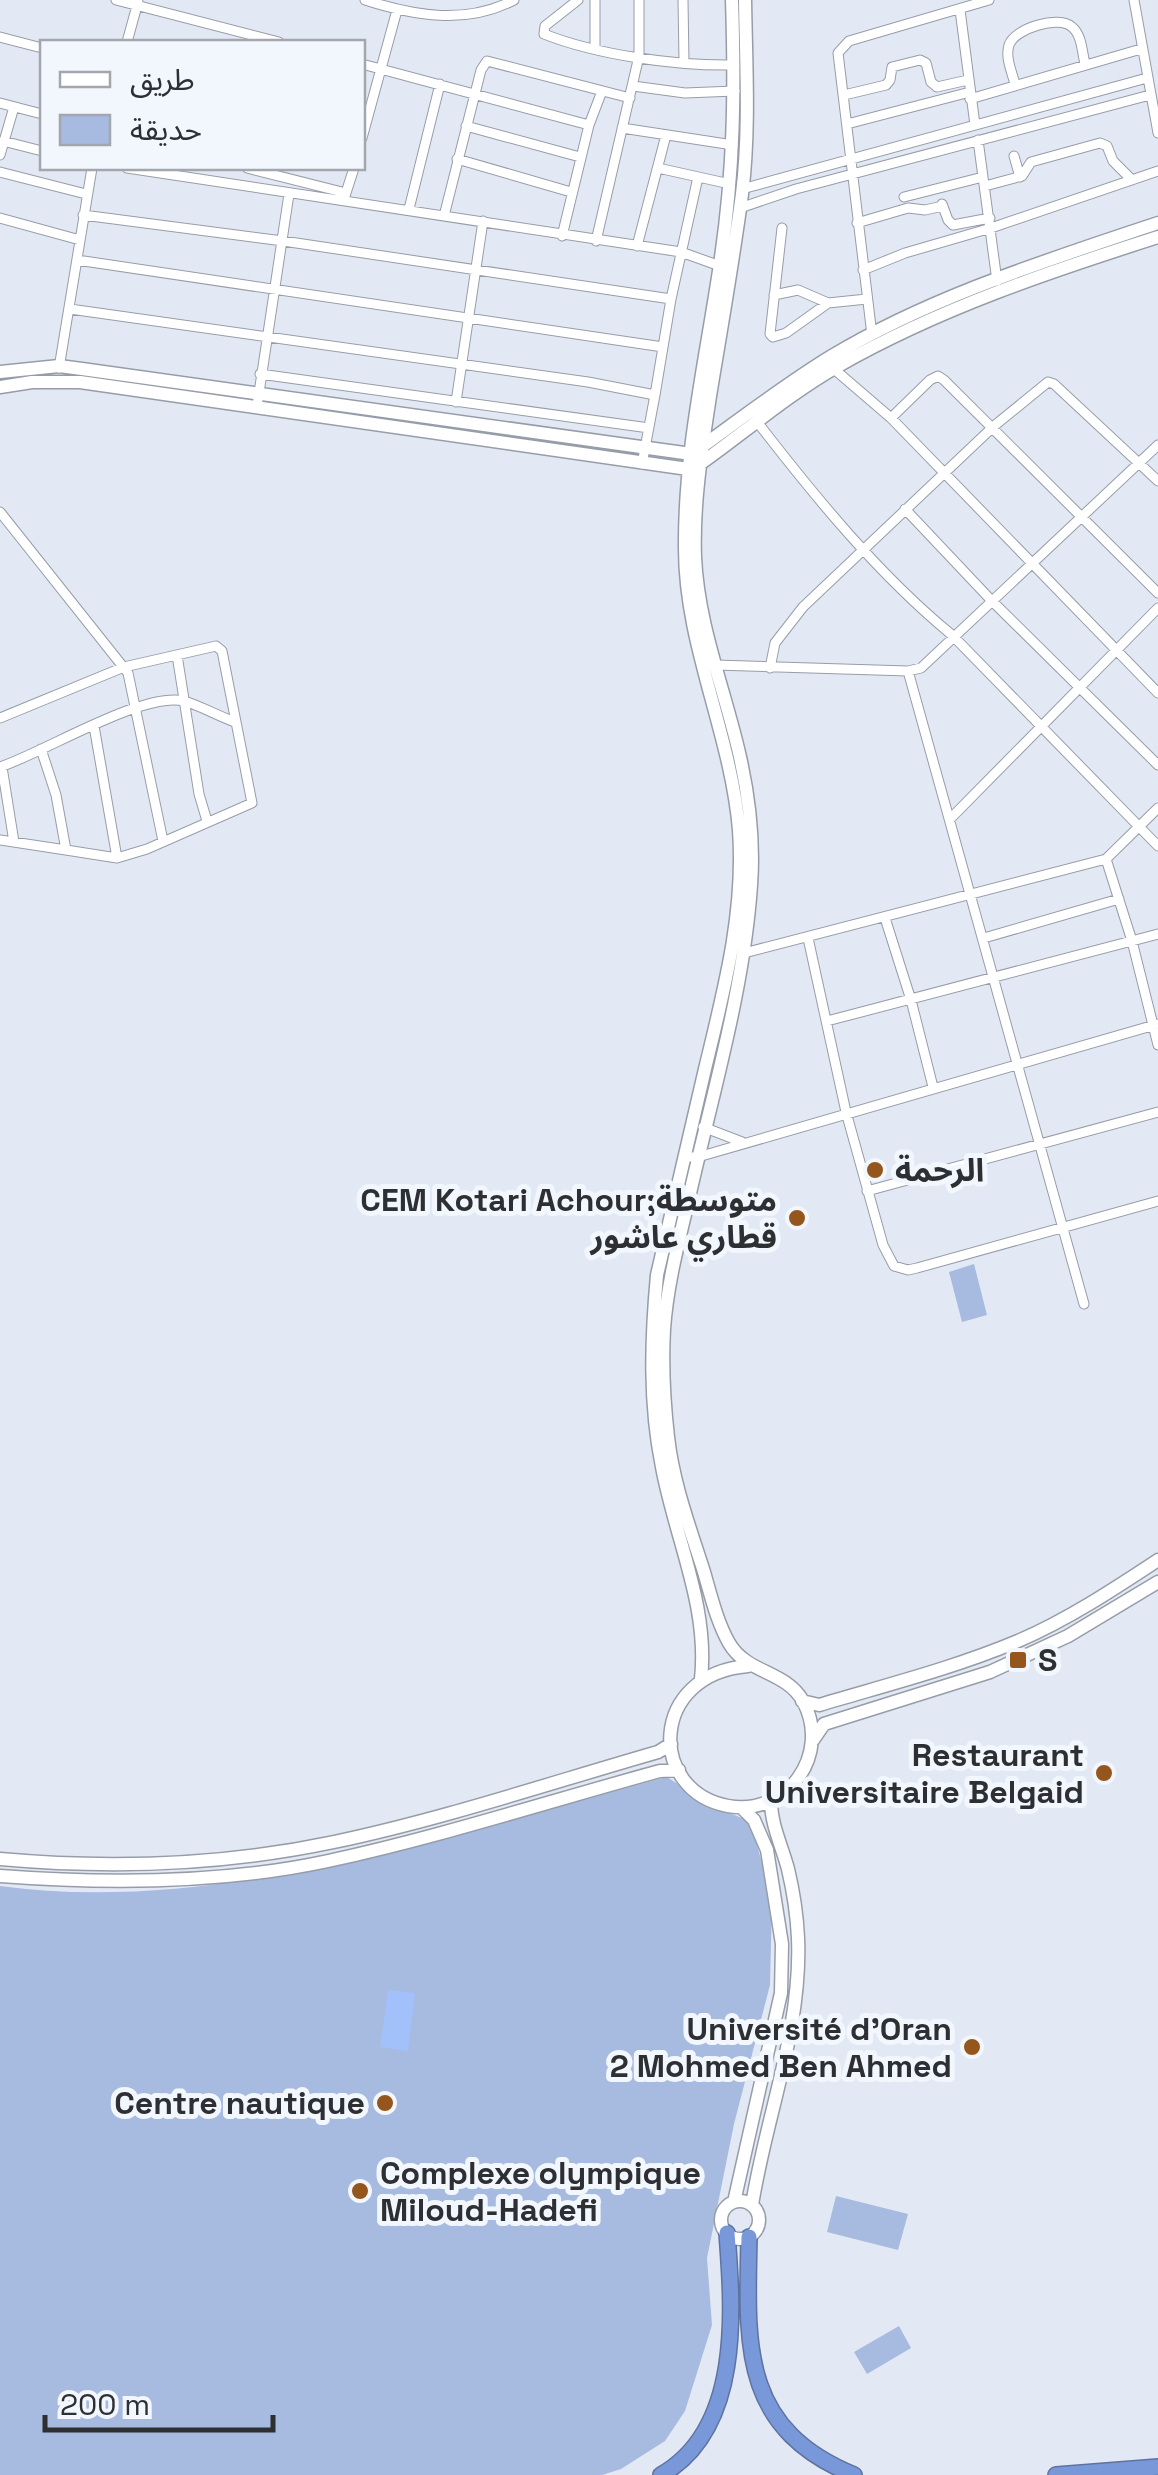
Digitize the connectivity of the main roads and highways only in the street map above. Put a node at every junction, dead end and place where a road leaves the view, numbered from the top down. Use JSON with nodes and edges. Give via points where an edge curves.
{"nodes":[{"id":1,"x":732,"y":0,"type":"edge"},
{"id":2,"x":744,"y":0,"type":"edge"},
{"id":3,"x":736,"y":186,"type":"junction"},
{"id":4,"x":1158,"y":223,"type":"edge"},
{"id":5,"x":1158,"y":236,"type":"edge"},
{"id":6,"x":0,"y":372,"type":"edge"},
{"id":7,"x":58,"y":374,"type":"junction"},
{"id":8,"x":0,"y":387,"type":"edge"},
{"id":9,"x":258,"y":399,"type":"junction"},
{"id":10,"x":696,"y":449,"type":"junction"},
{"id":11,"x":694,"y":466,"type":"junction"},
{"id":12,"x":698,"y":1127,"type":"junction"},
{"id":13,"x":691,"y":1157,"type":"junction"},
{"id":14,"x":1158,"y":1560,"type":"edge"},
{"id":15,"x":1158,"y":1582,"type":"edge"},
{"id":16,"x":748,"y":1666,"type":"junction"},
{"id":17,"x":701,"y":1678,"type":"junction"},
{"id":18,"x":802,"y":1700,"type":"junction"},
{"id":19,"x":812,"y":1742,"type":"junction"},
{"id":20,"x":671,"y":1744,"type":"junction"},
{"id":21,"x":679,"y":1770,"type":"junction"},
{"id":22,"x":771,"y":1802,"type":"junction"},
{"id":23,"x":742,"y":1808,"type":"junction"},
{"id":24,"x":0,"y":1859,"type":"edge"},
{"id":25,"x":143,"y":1871,"type":"junction"},
{"id":26,"x":0,"y":1876,"type":"edge"},
{"id":27,"x":734,"y":2202,"type":"junction"},
{"id":28,"x":752,"y":2205,"type":"junction"},
{"id":29,"x":726,"y":2234,"type":"junction"},
{"id":30,"x":749,"y":2237,"type":"junction"},
{"id":31,"x":1158,"y":2467,"type":"edge"},
{"id":32,"x":661,"y":2475,"type":"edge"},
{"id":33,"x":854,"y":2475,"type":"edge"},
{"id":34,"x":1056,"y":2475,"type":"edge"}],
"edges":[{"from":1,"to":3,"type":"main road"},
{"from":2,"to":3,"type":"main road","via":[[747,135]]},
{"from":3,"to":10,"type":"main road"},
{"from":3,"to":10,"type":"main road","via":[[740,208]]},
{"from":4,"to":10,"type":"main road","via":[[872,335]]},
{"from":5,"to":11,"type":"main road","via":[[943,313],[834,368]]},
{"from":6,"to":7,"type":"main road"},
{"from":7,"to":8,"type":"main road"},
{"from":7,"to":9,"type":"main road"},
{"from":9,"to":10,"type":"main road"},
{"from":9,"to":11,"type":"main road","via":[[642,464]]},
{"from":10,"to":11,"type":"main road"},
{"from":11,"to":12,"type":"main road","via":[[684,549],[688,602],[739,831],[732,953]]},
{"from":11,"to":12,"type":"main road","via":[[698,599],[741,760],[752,879],[744,954]]},
{"from":12,"to":13,"type":"main road"},
{"from":13,"to":16,"type":"main road","via":[[666,1312],[666,1418],[680,1493],[716,1612]]},
{"from":13,"to":17,"type":"main road","via":[[657,1275],[652,1390],[662,1471],[700,1622]]},
{"from":14,"to":18,"type":"main road","via":[[1021,1640],[819,1705]]},
{"from":15,"to":19,"type":"main road","via":[[1068,1636],[966,1680],[824,1724]]},
{"from":16,"to":17,"type":"main road"},
{"from":16,"to":18,"type":"main road","via":[[780,1677]]},
{"from":17,"to":20,"type":"main road","via":[[677,1707]]},
{"from":18,"to":19,"type":"main road"},
{"from":19,"to":22,"type":"main road","via":[[800,1778]]},
{"from":20,"to":21,"type":"main road"},
{"from":20,"to":25,"type":"main road","via":[[332,1842]]},
{"from":21,"to":23,"type":"main road","via":[[705,1798]]},
{"from":21,"to":25,"type":"main road","via":[[326,1861],[232,1876]]},
{"from":22,"to":23,"type":"main road"},
{"from":22,"to":28,"type":"main road","via":[[798,1934],[798,1983]]},
{"from":23,"to":27,"type":"main road","via":[[767,1850],[782,1944],[781,1993]]},
{"from":24,"to":25,"type":"main road"},
{"from":25,"to":26,"type":"main road"},
{"from":27,"to":28,"type":"main road"},
{"from":27,"to":29,"type":"main road","via":[[721,2216]]},
{"from":28,"to":30,"type":"main road","via":[[759,2222]]},
{"from":29,"to":30,"type":"main road"},
{"from":29,"to":32,"type":"highway","via":[[730,2344],[722,2389],[695,2445]]},
{"from":30,"to":33,"type":"highway","via":[[747,2315],[755,2379],[800,2444]]},
{"from":31,"to":34,"type":"highway"}]}
